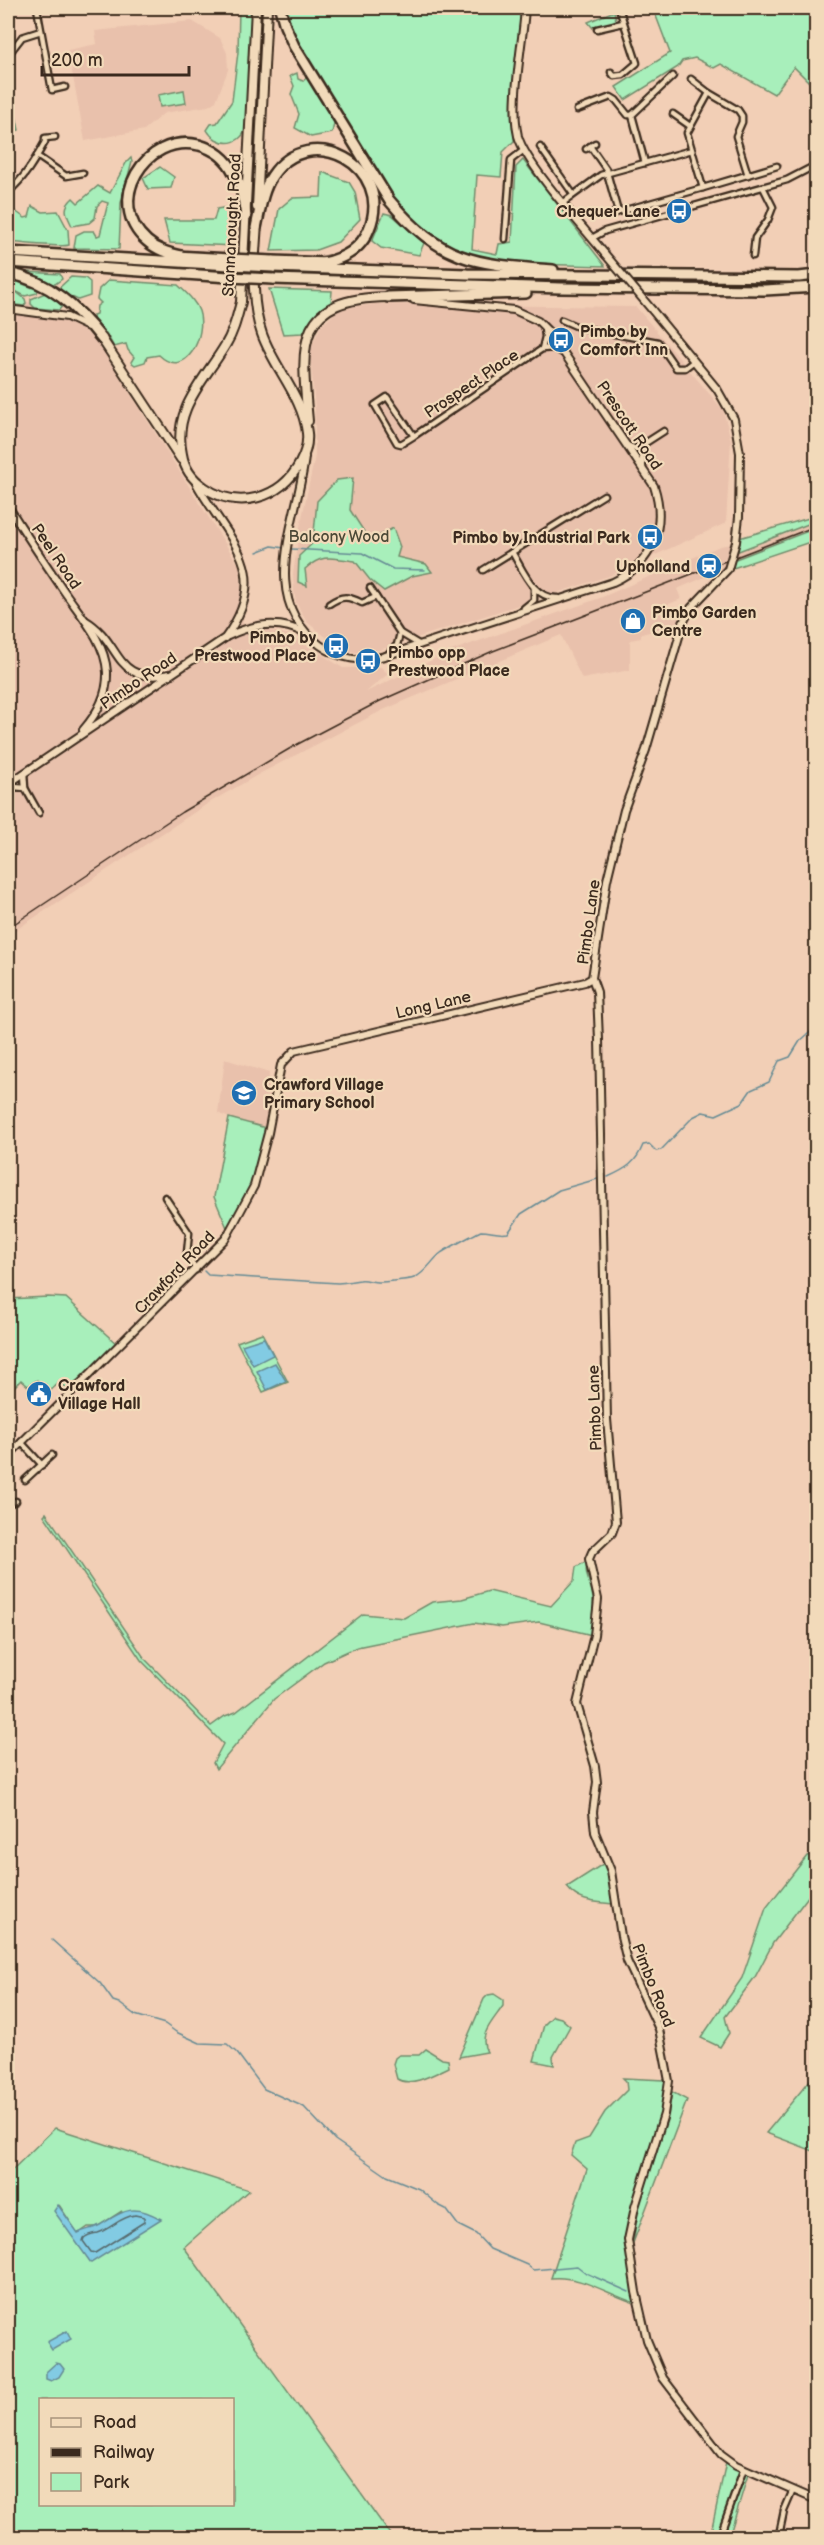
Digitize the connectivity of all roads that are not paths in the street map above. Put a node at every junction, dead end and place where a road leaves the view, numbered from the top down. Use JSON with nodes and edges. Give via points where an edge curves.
{"nodes":[{"id":1,"x":37,"y":8,"type":"edge"},
{"id":2,"x":120,"y":8,"type":"edge"},
{"id":3,"x":126,"y":8,"type":"edge"},
{"id":4,"x":256,"y":8,"type":"edge"},
{"id":5,"x":267,"y":8,"type":"edge"},
{"id":6,"x":280,"y":8,"type":"edge"},
{"id":7,"x":525,"y":8,"type":"edge"},
{"id":8,"x":619,"y":8,"type":"edge"},
{"id":9,"x":623,"y":23,"type":"junction"},
{"id":10,"x":597,"y":29,"type":"dead end"},
{"id":11,"x":41,"y":31,"type":"junction"},
{"id":12,"x":8,"y":55,"type":"edge"},
{"id":13,"x":611,"y":72,"type":"dead end"},
{"id":14,"x":673,"y":76,"type":"dead end"},
{"id":15,"x":691,"y":79,"type":"dead end"},
{"id":16,"x":65,"y":87,"type":"dead end"},
{"id":17,"x":710,"y":93,"type":"junction"},
{"id":18,"x":576,"y":110,"type":"dead end"},
{"id":19,"x":632,"y":114,"type":"junction"},
{"id":20,"x":673,"y":114,"type":"dead end"},
{"id":21,"x":690,"y":126,"type":"junction"},
{"id":22,"x":55,"y":136,"type":"dead end"},
{"id":23,"x":590,"y":146,"type":"dead end"},
{"id":24,"x":540,"y":147,"type":"dead end"},
{"id":25,"x":524,"y":150,"type":"junction"},
{"id":26,"x":692,"y":150,"type":"junction"},
{"id":27,"x":37,"y":156,"type":"junction"},
{"id":28,"x":645,"y":163,"type":"junction"},
{"id":29,"x":816,"y":165,"type":"edge"},
{"id":30,"x":777,"y":166,"type":"dead end"},
{"id":31,"x":82,"y":173,"type":"dead end"},
{"id":32,"x":607,"y":174,"type":"junction"},
{"id":33,"x":747,"y":175,"type":"junction"},
{"id":34,"x":763,"y":187,"type":"junction"},
{"id":35,"x":703,"y":188,"type":"junction"},
{"id":36,"x":8,"y":192,"type":"edge"},
{"id":37,"x":573,"y":194,"type":"junction"},
{"id":38,"x":564,"y":202,"type":"junction"},
{"id":39,"x":618,"y":212,"type":"junction"},
{"id":40,"x":608,"y":215,"type":"dead end"},
{"id":41,"x":246,"y":217,"type":"junction"},
{"id":42,"x":256,"y":228,"type":"junction"},
{"id":43,"x":592,"y":238,"type":"junction"},
{"id":44,"x":505,"y":239,"type":"dead end"},
{"id":45,"x":8,"y":252,"type":"edge"},
{"id":46,"x":80,"y":256,"type":"junction"},
{"id":47,"x":180,"y":256,"type":"junction"},
{"id":48,"x":753,"y":256,"type":"dead end"},
{"id":49,"x":8,"y":262,"type":"edge"},
{"id":50,"x":230,"y":262,"type":"junction"},
{"id":51,"x":323,"y":263,"type":"junction"},
{"id":52,"x":273,"y":264,"type":"junction"},
{"id":53,"x":8,"y":273,"type":"edge"},
{"id":54,"x":427,"y":273,"type":"junction"},
{"id":55,"x":816,"y":275,"type":"edge"},
{"id":56,"x":598,"y":276,"type":"junction"},
{"id":57,"x":816,"y":287,"type":"edge"},
{"id":58,"x":561,"y":288,"type":"junction"},
{"id":59,"x":388,"y":297,"type":"junction"},
{"id":60,"x":8,"y":309,"type":"edge"},
{"id":61,"x":562,"y":320,"type":"dead end"},
{"id":62,"x":543,"y":325,"type":"junction"},
{"id":63,"x":102,"y":339,"type":"junction"},
{"id":64,"x":542,"y":349,"type":"junction"},
{"id":65,"x":565,"y":355,"type":"junction"},
{"id":66,"x":694,"y":361,"type":"junction"},
{"id":67,"x":664,"y":430,"type":"dead end"},
{"id":68,"x":307,"y":431,"type":"junction"},
{"id":69,"x":414,"y":436,"type":"junction"},
{"id":70,"x":627,"y":446,"type":"junction"},
{"id":71,"x":641,"y":447,"type":"junction"},
{"id":72,"x":306,"y":448,"type":"junction"},
{"id":73,"x":183,"y":462,"type":"junction"},
{"id":74,"x":644,"y":470,"type":"junction"},
{"id":75,"x":195,"y":480,"type":"junction"},
{"id":76,"x":604,"y":495,"type":"dead end"},
{"id":77,"x":8,"y":506,"type":"edge"},
{"id":78,"x":512,"y":552,"type":"junction"},
{"id":79,"x":483,"y":570,"type":"dead end"},
{"id":80,"x":533,"y":586,"type":"junction"},
{"id":81,"x":370,"y":588,"type":"dead end"},
{"id":82,"x":376,"y":597,"type":"junction"},
{"id":83,"x":563,"y":598,"type":"junction"},
{"id":84,"x":328,"y":604,"type":"dead end"},
{"id":85,"x":512,"y":615,"type":"junction"},
{"id":86,"x":85,"y":620,"type":"junction"},
{"id":87,"x":400,"y":633,"type":"junction"},
{"id":88,"x":307,"y":634,"type":"junction"},
{"id":89,"x":225,"y":638,"type":"junction"},
{"id":90,"x":420,"y":645,"type":"junction"},
{"id":91,"x":385,"y":656,"type":"junction"},
{"id":92,"x":173,"y":673,"type":"junction"},
{"id":93,"x":76,"y":738,"type":"junction"},
{"id":94,"x":24,"y":773,"type":"junction"},
{"id":95,"x":8,"y":784,"type":"edge"},
{"id":96,"x":25,"y":788,"type":"junction"},
{"id":97,"x":8,"y":789,"type":"edge"},
{"id":98,"x":39,"y":813,"type":"dead end"},
{"id":99,"x":592,"y":978,"type":"junction"},
{"id":100,"x":283,"y":1061,"type":"joint"},
{"id":101,"x":165,"y":1197,"type":"dead end"},
{"id":102,"x":196,"y":1270,"type":"junction"},
{"id":103,"x":21,"y":1442,"type":"junction"},
{"id":104,"x":52,"y":1455,"type":"dead end"},
{"id":105,"x":8,"y":1456,"type":"edge"},
{"id":106,"x":42,"y":1465,"type":"junction"},
{"id":107,"x":25,"y":1480,"type":"dead end"},
{"id":108,"x":16,"y":1501,"type":"dead end"},
{"id":109,"x":8,"y":1503,"type":"edge"},
{"id":110,"x":598,"y":1546,"type":"joint"},
{"id":111,"x":744,"y":2468,"type":"junction"},
{"id":112,"x":793,"y":2490,"type":"junction"},
{"id":113,"x":816,"y":2500,"type":"edge"},
{"id":114,"x":719,"y":2538,"type":"edge"},
{"id":115,"x":785,"y":2538,"type":"edge"}],
"edges":[{"from":1,"to":11,"type":"street"},
{"from":2,"to":3,"type":"street"},
{"from":4,"to":41,"type":"main road","name":"Stannanought Road"},
{"from":5,"to":42,"type":"main road","name":"Stannanought Road"},
{"from":6,"to":56,"type":"highway","via":[[294,46],[406,221],[457,256],[488,265]]},
{"from":7,"to":25,"type":"street","via":[[516,116]]},
{"from":8,"to":9,"type":"street"},
{"from":9,"to":10,"type":"street"},
{"from":9,"to":13,"type":"street","via":[[638,65],[623,75],[614,76]]},
{"from":11,"to":12,"type":"street","via":[[22,37]]},
{"from":11,"to":16,"type":"street","via":[[52,90]]},
{"from":14,"to":19,"type":"street"},
{"from":15,"to":17,"type":"street"},
{"from":17,"to":21,"type":"street"},
{"from":17,"to":33,"type":"street","via":[[742,116],[736,136]]},
{"from":18,"to":19,"type":"street","via":[[611,98],[628,115]]},
{"from":19,"to":28,"type":"street"},
{"from":20,"to":21,"type":"street"},
{"from":21,"to":26,"type":"street","via":[[687,133]]},
{"from":22,"to":27,"type":"street","via":[[45,138]]},
{"from":23,"to":32,"type":"street"},
{"from":24,"to":37,"type":"street"},
{"from":25,"to":38,"type":"street"},
{"from":25,"to":44,"type":"street","via":[[511,160]]},
{"from":26,"to":28,"type":"street"},
{"from":26,"to":35,"type":"street"},
{"from":27,"to":31,"type":"street","via":[[66,176]]},
{"from":27,"to":36,"type":"street"},
{"from":28,"to":32,"type":"street"},
{"from":29,"to":34,"type":"street"},
{"from":30,"to":33,"type":"street"},
{"from":32,"to":37,"type":"street"},
{"from":32,"to":39,"type":"street"},
{"from":33,"to":35,"type":"street"},
{"from":34,"to":43,"type":"street"},
{"from":34,"to":48,"type":"street","via":[[773,207],[755,238]]},
{"from":35,"to":39,"type":"street"},
{"from":37,"to":38,"type":"street"},
{"from":38,"to":43,"type":"street"},
{"from":39,"to":40,"type":"street"},
{"from":41,"to":47,"type":"highway","via":[[238,180],[220,156],[193,144],[173,145],[155,152],[135,174],[129,195],[131,215],[146,240]]},
{"from":41,"to":73,"type":"main road","name":"Stannanought Road","via":[[243,290],[238,314],[226,343],[182,415],[179,443]]},
{"from":42,"to":51,"type":"highway","via":[[264,193],[277,170],[294,157],[314,150],[340,155],[363,172],[371,187],[374,211],[366,236],[354,251]]},
{"from":42,"to":68,"type":"main road","name":"Stannanought Road","via":[[253,283],[258,321],[270,353],[297,401]]},
{"from":43,"to":66,"type":"street","bridge":true},
{"from":45,"to":46,"type":"highway"},
{"from":46,"to":47,"type":"highway"},
{"from":46,"to":50,"type":"highway"},
{"from":47,"to":50,"type":"highway"},
{"from":49,"to":58,"type":"highway","bridge":true,"via":[[229,277]]},
{"from":50,"to":52,"type":"highway","bridge":true},
{"from":51,"to":52,"type":"highway"},
{"from":51,"to":54,"type":"highway"},
{"from":52,"to":54,"type":"highway"},
{"from":53,"to":63,"type":"highway","via":[[57,293],[74,306]]},
{"from":54,"to":56,"type":"highway"},
{"from":55,"to":56,"type":"highway"},
{"from":57,"to":58,"type":"highway"},
{"from":58,"to":59,"type":"highway","via":[[529,293]]},
{"from":59,"to":62,"type":"street","name":"Prescott Road","via":[[507,308]]},
{"from":59,"to":68,"type":"main road","name":"Prescott Road","via":[[336,304],[314,322],[304,356]]},
{"from":60,"to":63,"type":"street","via":[[68,317]]},
{"from":61,"to":66,"type":"street","via":[[578,327],[658,342],[672,365],[679,369]]},
{"from":62,"to":64,"type":"street","name":"Prospect Place"},
{"from":62,"to":65,"type":"street","name":"Prescott Road"},
{"from":63,"to":73,"type":"main road"},
{"from":64,"to":65,"type":"street","name":"Prospect Place","via":[[554,348]]},
{"from":64,"to":69,"type":"street","name":"Prospect Place"},
{"from":65,"to":70,"type":"street","name":"Prescott Road"},
{"from":66,"to":99,"type":"street","name":"Pimbo Lane","bridge":true,"via":[[734,419],[740,447],[736,542],[728,569],[691,608],[683,623],[620,824],[603,900]]},
{"from":67,"to":71,"type":"street"},
{"from":68,"to":72,"type":"main road","name":"Stannanought Road"},
{"from":69,"to":69,"type":"street","name":"Prospect Place","via":[[398,443],[375,405],[387,397]]},
{"from":70,"to":71,"type":"street"},
{"from":70,"to":74,"type":"street","name":"Prescott Road"},
{"from":71,"to":74,"type":"street"},
{"from":72,"to":75,"type":"main road","name":"Stannanought Road","via":[[291,477],[272,493],[258,498],[232,499]]},
{"from":72,"to":88,"type":"street","name":"Prescott Road","via":[[284,586],[289,606]]},
{"from":73,"to":75,"type":"main road","name":"Stannanought Road"},
{"from":74,"to":83,"type":"street","name":"Prescott Road","via":[[654,486],[660,511],[659,527],[648,553],[621,578]]},
{"from":75,"to":89,"type":"street","name":"Pimbo Road","via":[[242,556],[248,579],[237,622]]},
{"from":76,"to":78,"type":"street"},
{"from":77,"to":86,"type":"street","name":"Peel Road"},
{"from":78,"to":79,"type":"street"},
{"from":78,"to":80,"type":"street"},
{"from":80,"to":83,"type":"street","via":[[546,597]]},
{"from":80,"to":85,"type":"street","via":[[535,597],[531,603]]},
{"from":81,"to":82,"type":"street"},
{"from":82,"to":84,"type":"street","via":[[362,603],[343,597]]},
{"from":82,"to":87,"type":"street"},
{"from":83,"to":85,"type":"street","name":"Prescott Road"},
{"from":85,"to":90,"type":"street","name":"Prescott Road"},
{"from":86,"to":92,"type":"street","name":"Peel Road","via":[[99,628],[121,662],[133,672],[147,676]]},
{"from":86,"to":93,"type":"street","name":"Peel Road","via":[[102,651],[107,681],[99,708]]},
{"from":87,"to":90,"type":"street"},
{"from":87,"to":91,"type":"street","via":[[397,645]]},
{"from":88,"to":89,"type":"street","via":[[269,624]]},
{"from":88,"to":91,"type":"street","name":"Prescott Road","via":[[340,656],[363,660]]},
{"from":89,"to":92,"type":"street","name":"Pimbo Road"},
{"from":90,"to":91,"type":"street","name":"Prescott Road"},
{"from":92,"to":93,"type":"street","name":"Pimbo Road"},
{"from":93,"to":94,"type":"street","name":"Pimbo Road"},
{"from":94,"to":95,"type":"street","name":"Pimbo Road"},
{"from":94,"to":96,"type":"street"},
{"from":96,"to":97,"type":"street"},
{"from":96,"to":98,"type":"street"},
{"from":99,"to":100,"type":"street","name":"Long Lane","via":[[294,1051]]},
{"from":99,"to":110,"type":"street","name":"Pimbo Lane","via":[[597,992],[599,1040],[607,1419],[616,1522],[612,1533]]},
{"from":100,"to":102,"type":"street","name":"Crawford Road","via":[[254,1186],[226,1238]]},
{"from":101,"to":102,"type":"street","via":[[189,1233],[187,1252]]},
{"from":102,"to":103,"type":"street","name":"Crawford Road"},
{"from":103,"to":105,"type":"street","name":"Crawford Road"},
{"from":103,"to":106,"type":"street"},
{"from":104,"to":106,"type":"street"},
{"from":106,"to":107,"type":"street"},
{"from":108,"to":109,"type":"street"},
{"from":110,"to":111,"type":"street","name":"Pimbo Road","via":[[589,1559],[598,1599],[596,1627],[577,1711],[595,1766],[595,1832],[611,1872],[627,1961],[659,2029],[670,2085],[628,2240],[636,2292],[647,2340],[663,2378],[721,2454]]},
{"from":111,"to":112,"type":"street","name":"Pimbo Road"},
{"from":111,"to":114,"type":"street"},
{"from":112,"to":113,"type":"street","name":"Pimbo Road"},
{"from":112,"to":115,"type":"street","via":[[782,2516],[779,2535]]}]}
